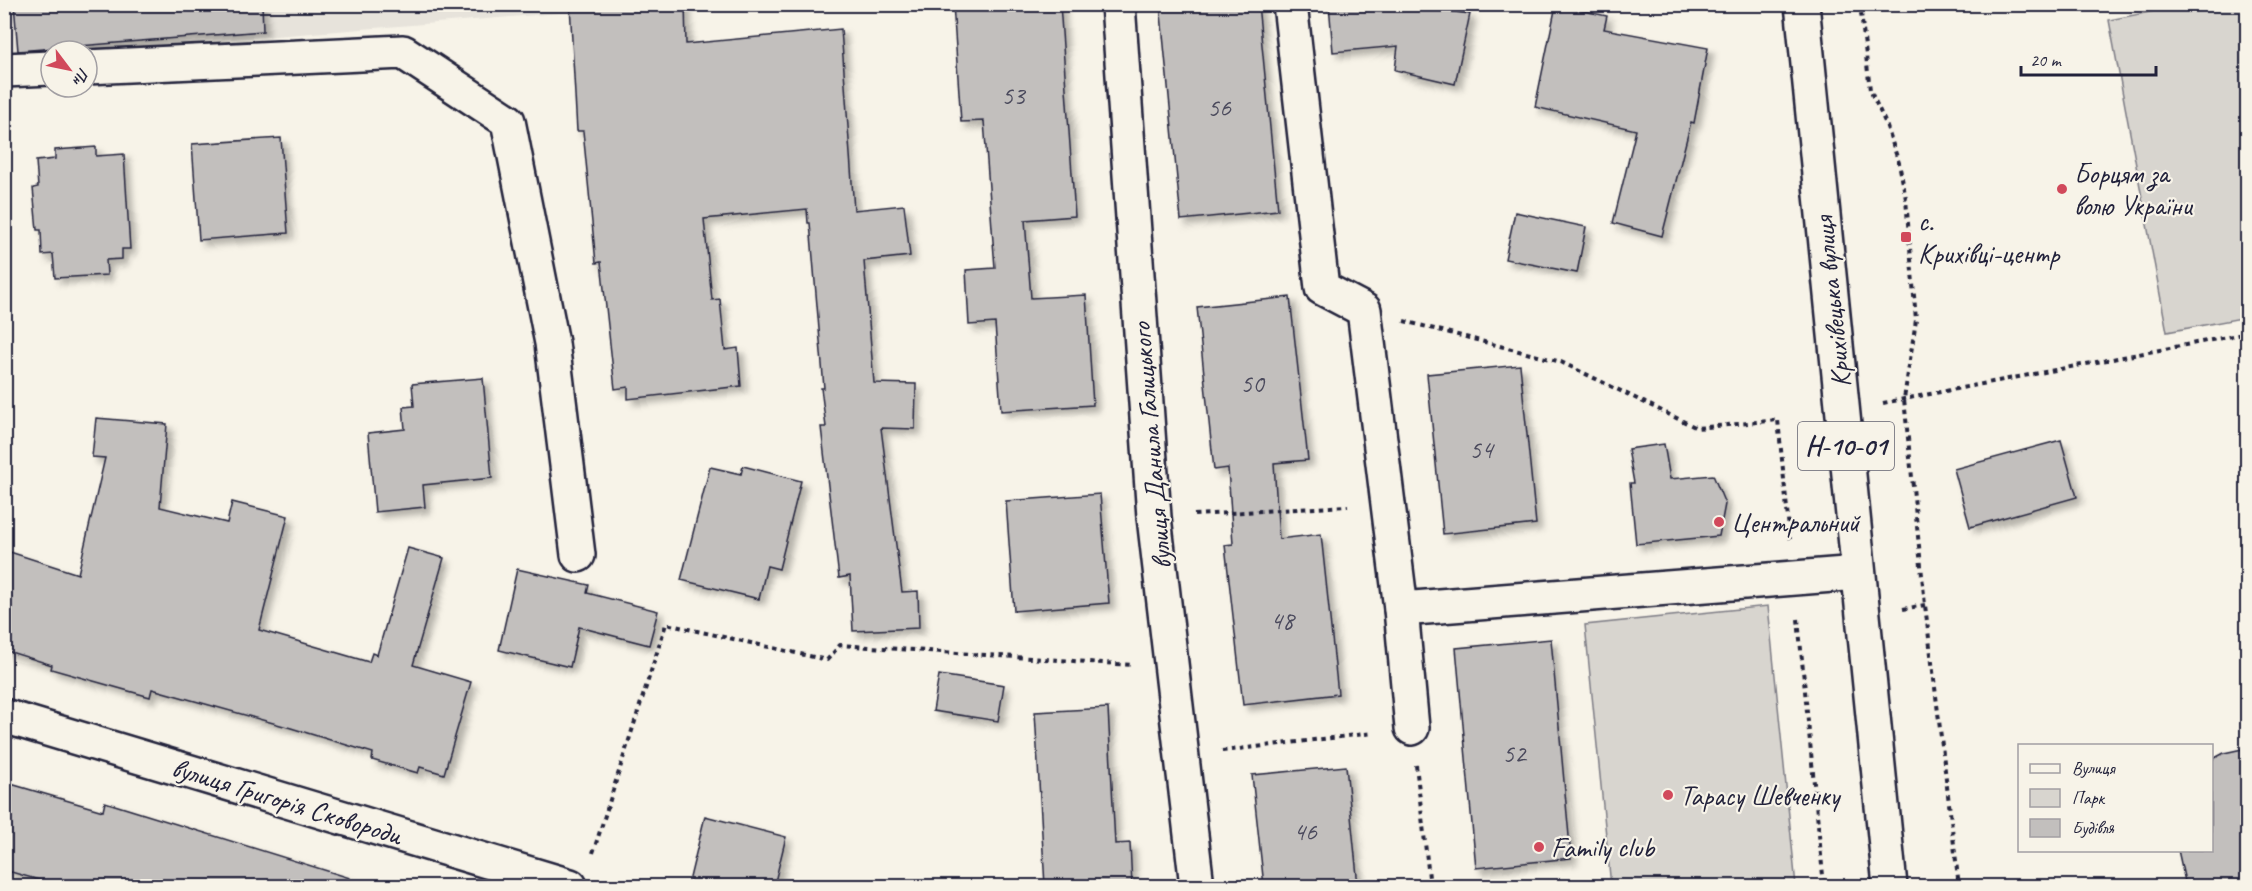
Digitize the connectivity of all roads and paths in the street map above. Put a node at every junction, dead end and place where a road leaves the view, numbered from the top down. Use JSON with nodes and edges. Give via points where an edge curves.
{"nodes":[{"id":1,"x":1118,"y":4,"type":"edge"},
{"id":2,"x":1290,"y":4,"type":"edge"},
{"id":3,"x":1802,"y":4,"type":"edge"},
{"id":4,"x":1860,"y":4,"type":"edge"},
{"id":5,"x":99,"y":66,"type":"edge"},
{"id":6,"x":39,"y":69,"type":"edge"},
{"id":7,"x":4,"y":70,"type":"edge"},
{"id":8,"x":1364,"y":310,"type":"junction"},
{"id":9,"x":2247,"y":333,"type":"edge"},
{"id":10,"x":1904,"y":399,"type":"junction"},
{"id":11,"x":1843,"y":411,"type":"junction"},
{"id":12,"x":1388,"y":503,"type":"junction"},
{"id":13,"x":1154,"y":517,"type":"junction"},
{"id":14,"x":578,"y":555,"type":"dead end"},
{"id":15,"x":1858,"y":573,"type":"junction"},
{"id":16,"x":1794,"y":578,"type":"junction"},
{"id":17,"x":1401,"y":609,"type":"junction"},
{"id":18,"x":1172,"y":668,"type":"junction"},
{"id":19,"x":4,"y":716,"type":"edge"},
{"id":20,"x":1412,"y":728,"type":"junction"},
{"id":21,"x":1182,"y":756,"type":"junction"},
{"id":22,"x":580,"y":875,"type":"edge"},
{"id":23,"x":1197,"y":886,"type":"edge"},
{"id":24,"x":1430,"y":886,"type":"edge"},
{"id":25,"x":1824,"y":886,"type":"edge"},
{"id":26,"x":1890,"y":886,"type":"edge"},
{"id":27,"x":1959,"y":886,"type":"edge"}],
"edges":[{"from":1,"to":13,"type":"street","name":"вулиця Данила Галицького"},
{"from":2,"to":8,"type":"street","via":[[1322,288]]},
{"from":3,"to":11,"type":"street","name":"Крихівецька вулиця","number":"Н-10-01"},
{"from":4,"to":10,"type":"path","via":[[1870,90],[1899,163],[1906,199],[1916,320]]},
{"from":5,"to":14,"type":"street","via":[[403,52],[508,121],[552,343]]},
{"from":6,"to":7,"type":"street"},
{"from":8,"to":12,"type":"street"},
{"from":8,"to":16,"type":"path","via":[[1561,362],[1697,428],[1778,420]]},
{"from":9,"to":10,"type":"path"},
{"from":10,"to":11,"type":"path"},
{"from":10,"to":27,"type":"path","via":[[1924,605]]},
{"from":11,"to":15,"type":"street","name":"Крихівецька вулиця","number":"Н-10-01"},
{"from":12,"to":13,"type":"path"},
{"from":12,"to":17,"type":"street"},
{"from":13,"to":18,"type":"street","name":"вулиця Данила Галицького"},
{"from":15,"to":16,"type":"street"},
{"from":15,"to":26,"type":"street","name":"Крихівецька вулиця","number":"Н-10-01"},
{"from":16,"to":17,"type":"street"},
{"from":16,"to":25,"type":"path"},
{"from":17,"to":20,"type":"street"},
{"from":18,"to":21,"type":"street","name":"вулиця Данила Галицького"},
{"from":18,"to":22,"type":"path","via":[[840,645],[827,660],[666,624]]},
{"from":19,"to":22,"type":"street","name":"вулиця Григорія Сковороди"},
{"from":20,"to":21,"type":"path"},
{"from":20,"to":24,"type":"path"},
{"from":21,"to":23,"type":"street","name":"вулиця Данила Галицького"}]}
